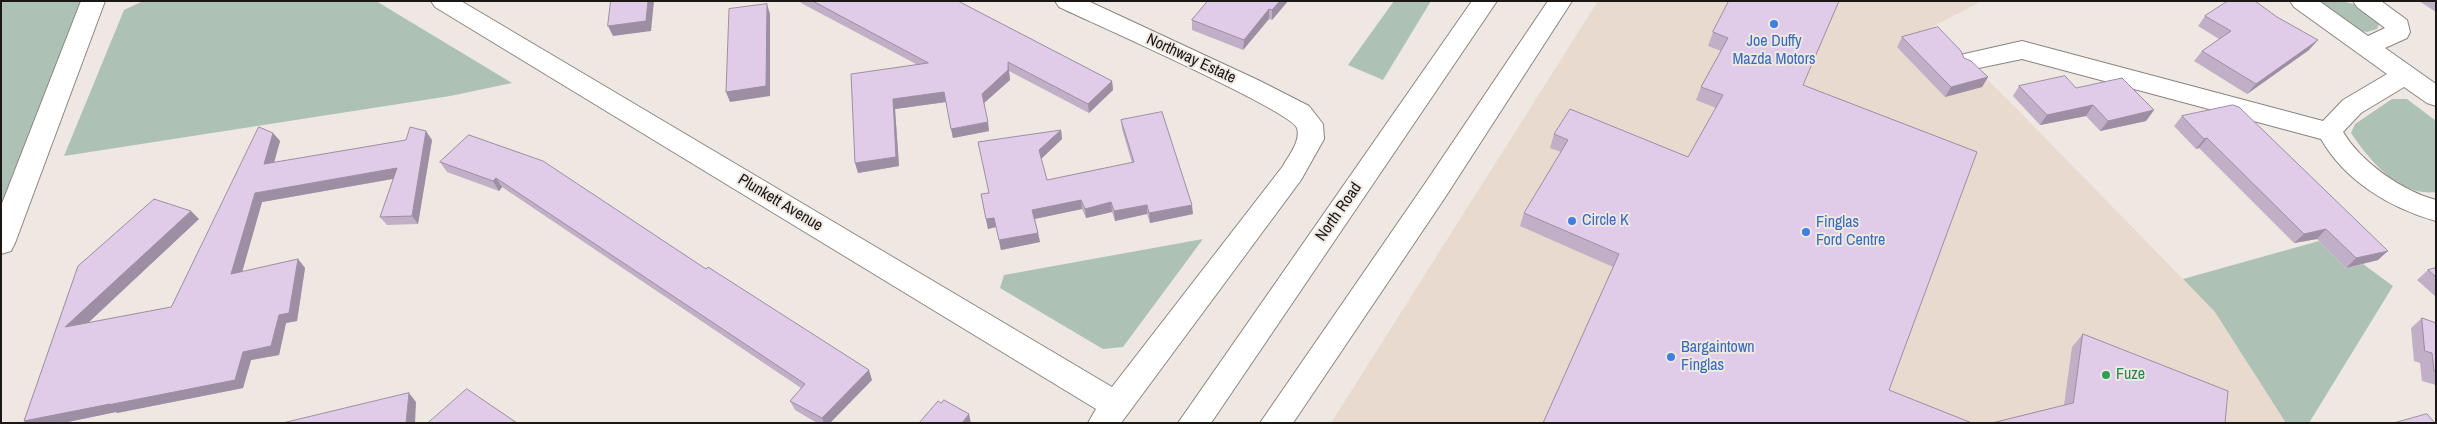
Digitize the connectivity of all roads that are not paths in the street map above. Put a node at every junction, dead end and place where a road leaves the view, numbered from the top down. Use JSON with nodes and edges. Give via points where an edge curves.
{"nodes":[{"id":1,"x":93,"y":1,"type":"edge"},
{"id":2,"x":443,"y":1,"type":"edge"},
{"id":3,"x":1067,"y":1,"type":"edge"},
{"id":4,"x":1485,"y":1,"type":"edge"},
{"id":5,"x":1560,"y":1,"type":"edge"},
{"id":6,"x":2302,"y":1,"type":"edge"},
{"id":7,"x":2365,"y":1,"type":"edge"},
{"id":8,"x":2366,"y":47,"type":"junction"},
{"id":9,"x":1969,"y":61,"type":"edge"},
{"id":10,"x":2406,"y":76,"type":"junction"},
{"id":11,"x":2436,"y":97,"type":"edge"},
{"id":12,"x":2330,"y":132,"type":"junction"},
{"id":13,"x":2436,"y":210,"type":"edge"},
{"id":14,"x":1,"y":242,"type":"edge"},
{"id":15,"x":1110,"y":414,"type":"edge"},
{"id":16,"x":1192,"y":423,"type":"edge"},
{"id":17,"x":1275,"y":423,"type":"edge"}],
"edges":[{"from":1,"to":14,"type":"street"},
{"from":2,"to":15,"type":"street","name":"Plunkett Avenue"},
{"from":3,"to":15,"type":"street","name":"Northway Estate","via":[[1251,87],[1300,113],[1310,124],[1310,140],[1292,173]]},
{"from":4,"to":16,"type":"street","name":"North Road"},
{"from":5,"to":17,"type":"street","via":[[1440,184]]},
{"from":6,"to":8,"type":"street"},
{"from":7,"to":8,"type":"street","via":[[2398,26],[2398,32]]},
{"from":8,"to":10,"type":"street"},
{"from":9,"to":12,"type":"street","via":[[2022,50]]},
{"from":10,"to":11,"type":"street"},
{"from":10,"to":12,"type":"street","via":[[2386,84],[2337,119]]},
{"from":12,"to":13,"type":"street","via":[[2334,142],[2383,188],[2400,198]]}]}
